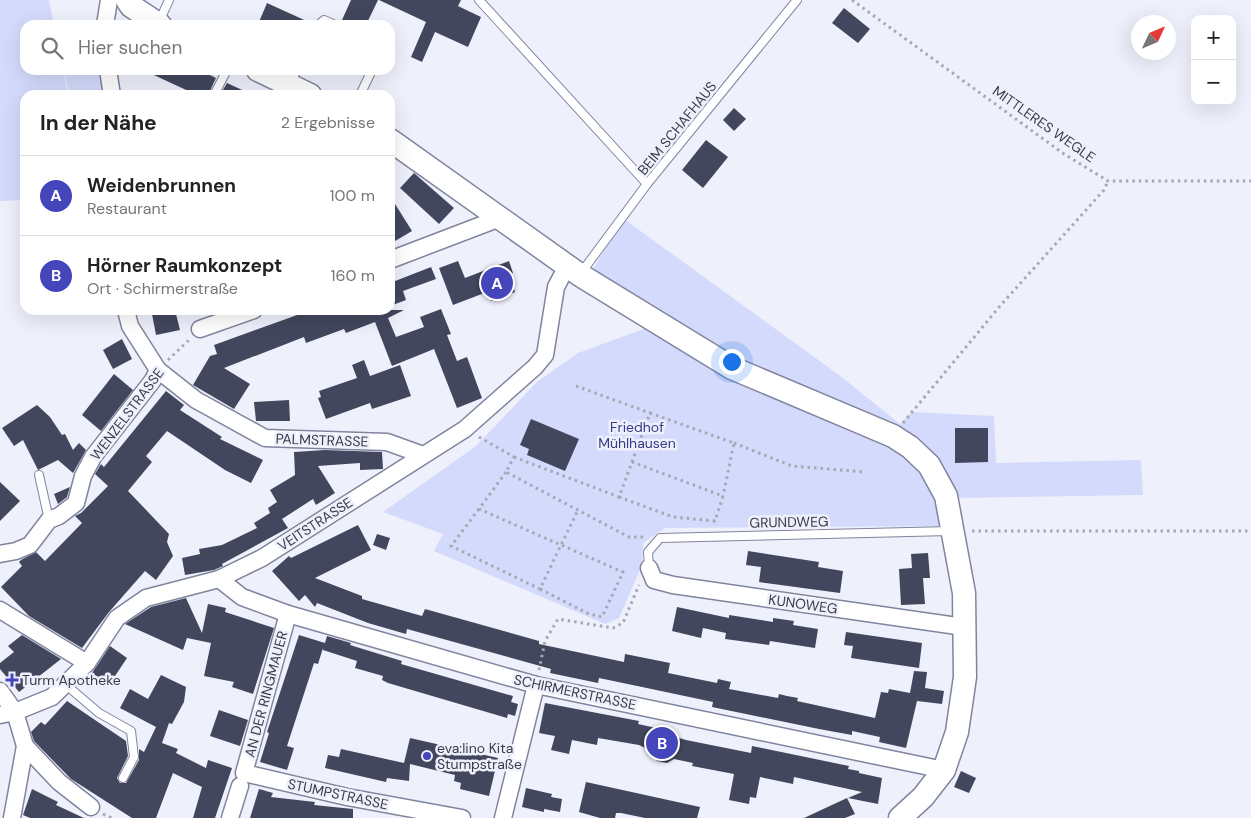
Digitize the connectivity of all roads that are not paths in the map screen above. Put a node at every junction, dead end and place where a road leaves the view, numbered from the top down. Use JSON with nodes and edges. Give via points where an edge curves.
{"nodes":[{"id":1,"x":109,"y":0,"type":"edge"},
{"id":2,"x":127,"y":0,"type":"edge"},
{"id":3,"x":169,"y":0,"type":"edge"},
{"id":4,"x":479,"y":0,"type":"edge"},
{"id":5,"x":797,"y":0,"type":"edge"},
{"id":6,"x":106,"y":20,"type":"edge"},
{"id":7,"x":152,"y":20,"type":"edge"},
{"id":8,"x":161,"y":20,"type":"edge"},
{"id":9,"x":109,"y":75,"type":"edge"},
{"id":10,"x":224,"y":75,"type":"edge"},
{"id":11,"x":280,"y":75,"type":"edge"},
{"id":12,"x":370,"y":75,"type":"edge"},
{"id":13,"x":293,"y":78,"type":"edge"},
{"id":14,"x":111,"y":90,"type":"edge"},
{"id":15,"x":217,"y":90,"type":"edge"},
{"id":16,"x":305,"y":90,"type":"edge"},
{"id":17,"x":362,"y":90,"type":"edge"},
{"id":18,"x":395,"y":144,"type":"edge"},
{"id":19,"x":647,"y":184,"type":"junction"},
{"id":20,"x":500,"y":218,"type":"junction"},
{"id":21,"x":395,"y":258,"type":"edge"},
{"id":22,"x":574,"y":270,"type":"junction"},
{"id":23,"x":127,"y":315,"type":"edge"},
{"id":24,"x":240,"y":315,"type":"edge"},
{"id":25,"x":200,"y":329,"type":"road end"},
{"id":26,"x":158,"y":370,"type":"junction"},
{"id":27,"x":423,"y":455,"type":"junction"},
{"id":28,"x":39,"y":475,"type":"dead end"},
{"id":29,"x":48,"y":520,"type":"junction"},
{"id":30,"x":953,"y":531,"type":"junction"},
{"id":31,"x":0,"y":554,"type":"edge"},
{"id":32,"x":652,"y":574,"type":"joint"},
{"id":33,"x":219,"y":578,"type":"junction"},
{"id":34,"x":0,"y":610,"type":"edge"},
{"id":35,"x":288,"y":614,"type":"junction"},
{"id":36,"x":964,"y":627,"type":"junction"},
{"id":37,"x":87,"y":663,"type":"junction"},
{"id":38,"x":66,"y":684,"type":"junction"},
{"id":39,"x":536,"y":685,"type":"junction"},
{"id":40,"x":0,"y":691,"type":"edge"},
{"id":41,"x":8,"y":713,"type":"edge"},
{"id":42,"x":25,"y":746,"type":"junction"},
{"id":43,"x":944,"y":770,"type":"junction"},
{"id":44,"x":123,"y":778,"type":"dead end"},
{"id":45,"x":242,"y":780,"type":"junction"},
{"id":46,"x":91,"y":807,"type":"dead end"},
{"id":47,"x":12,"y":818,"type":"edge"},
{"id":48,"x":230,"y":818,"type":"edge"},
{"id":49,"x":462,"y":818,"type":"edge"},
{"id":50,"x":503,"y":818,"type":"edge"},
{"id":51,"x":900,"y":818,"type":"edge"}],
"edges":[{"from":1,"to":6,"type":"street"},
{"from":2,"to":7,"type":"street"},
{"from":3,"to":8,"type":"lane"},
{"from":4,"to":19,"type":"lane"},
{"from":5,"to":19,"type":"lane","name":"BEIM SCHAFHAUS"},
{"from":9,"to":14,"type":"street"},
{"from":10,"to":15,"type":"lane"},
{"from":11,"to":13,"type":"street"},
{"from":12,"to":17,"type":"lane"},
{"from":13,"to":16,"type":"street"},
{"from":18,"to":20,"type":"street"},
{"from":19,"to":22,"type":"lane","name":"BEIM SCHAFHAUS"},
{"from":20,"to":21,"type":"street"},
{"from":20,"to":22,"type":"street"},
{"from":22,"to":27,"type":"street","name":"VEITSTRASSE","via":[[556,287],[545,355],[465,429]]},
{"from":22,"to":30,"type":"street","via":[[732,368],[893,436],[910,447],[928,465],[946,496]]},
{"from":23,"to":26,"type":"street","name":"PALMSTRASSE","via":[[130,326]]},
{"from":24,"to":25,"type":"street"},
{"from":26,"to":27,"type":"street","name":"PALMSTRASSE","via":[[196,400],[265,438],[387,442]]},
{"from":26,"to":29,"type":"street","name":"WENZELSTRASSE","via":[[93,457],[83,476],[76,503]]},
{"from":27,"to":33,"type":"street","name":"VEITSTRASSE","via":[[262,558]]},
{"from":28,"to":29,"type":"lane"},
{"from":29,"to":31,"type":"street","name":"WENZELSTRASSE","via":[[30,546]]},
{"from":30,"to":32,"type":"lane","name":"GRUNDWEG","via":[[660,538],[648,552]]},
{"from":30,"to":36,"type":"street","via":[[964,593]]},
{"from":32,"to":36,"type":"street","name":"KUNOWEG","via":[[673,586]]},
{"from":33,"to":35,"type":"street","name":"SCHIRMERSTRASSE","via":[[242,597]]},
{"from":33,"to":37,"type":"street","name":"VEITSTRASSE","via":[[146,598],[118,618]]},
{"from":34,"to":37,"type":"street"},
{"from":35,"to":39,"type":"street","name":"SCHIRMERSTRASSE"},
{"from":35,"to":45,"type":"street","name":"AN DER RINGMAUER"},
{"from":36,"to":43,"type":"street","via":[[965,677],[957,732]]},
{"from":37,"to":38,"type":"street","name":"VEITSTRASSE"},
{"from":38,"to":41,"type":"street","name":"VEITSTRASSE","via":[[52,698]]},
{"from":38,"to":44,"type":"lane","via":[[99,713],[131,731],[134,758]]},
{"from":39,"to":43,"type":"street","name":"SCHIRMERSTRASSE"},
{"from":39,"to":50,"type":"street"},
{"from":40,"to":41,"type":"street"},
{"from":41,"to":42,"type":"street"},
{"from":42,"to":46,"type":"street","via":[[59,782]]},
{"from":42,"to":47,"type":"street"},
{"from":43,"to":51,"type":"street","via":[[923,797]]},
{"from":45,"to":48,"type":"street","name":"AN DER RINGMAUER"},
{"from":45,"to":49,"type":"street","name":"STUMPSTRASSE"}]}
